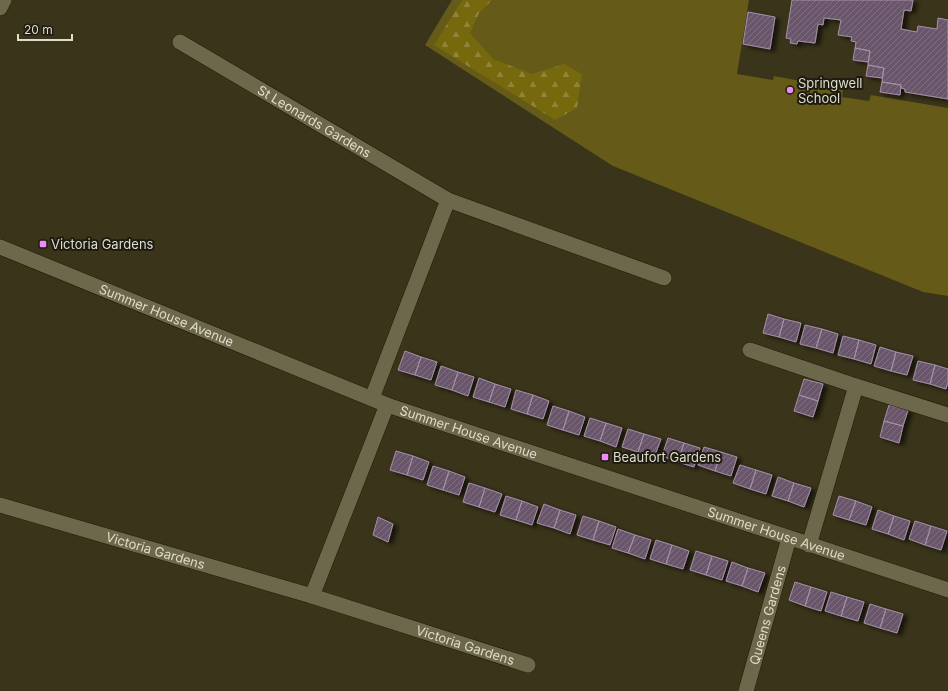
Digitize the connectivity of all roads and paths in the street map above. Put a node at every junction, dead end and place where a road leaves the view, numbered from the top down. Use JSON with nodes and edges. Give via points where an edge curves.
{"nodes":[{"id":1,"x":4,"y":0,"type":"edge"},
{"id":2,"x":0,"y":8,"type":"edge"},
{"id":3,"x":180,"y":42,"type":"dead end"},
{"id":4,"x":448,"y":200,"type":"junction"},
{"id":5,"x":0,"y":247,"type":"edge"},
{"id":6,"x":664,"y":278,"type":"dead end"},
{"id":7,"x":750,"y":350,"type":"dead end"},
{"id":8,"x":856,"y":386,"type":"junction"},
{"id":9,"x":372,"y":398,"type":"junction"},
{"id":10,"x":387,"y":405,"type":"junction"},
{"id":11,"x":948,"y":415,"type":"edge"},
{"id":12,"x":0,"y":505,"type":"edge"},
{"id":13,"x":789,"y":538,"type":"junction"},
{"id":14,"x":809,"y":545,"type":"junction"},
{"id":15,"x":948,"y":590,"type":"edge"},
{"id":16,"x":312,"y":596,"type":"junction"},
{"id":17,"x":528,"y":664,"type":"dead end"},
{"id":18,"x":746,"y":691,"type":"edge"}],
"edges":[{"from":1,"to":2,"type":"street"},
{"from":3,"to":4,"type":"street","name":"St Leonards Gardens"},
{"from":4,"to":6,"type":"street","name":"St Leonards Gardens"},
{"from":4,"to":9,"type":"street"},
{"from":5,"to":9,"type":"street","name":"Summer House Avenue"},
{"from":7,"to":8,"type":"street"},
{"from":8,"to":11,"type":"street"},
{"from":8,"to":14,"type":"street"},
{"from":9,"to":10,"type":"street","name":"Summer House Avenue"},
{"from":10,"to":13,"type":"street","name":"Summer House Avenue"},
{"from":10,"to":16,"type":"street"},
{"from":12,"to":16,"type":"street","name":"Victoria Gardens"},
{"from":13,"to":14,"type":"street","name":"Summer House Avenue"},
{"from":13,"to":18,"type":"street","name":"Queens Gardens"},
{"from":14,"to":15,"type":"street","name":"Summer House Avenue"},
{"from":16,"to":17,"type":"street","name":"Victoria Gardens"}]}
